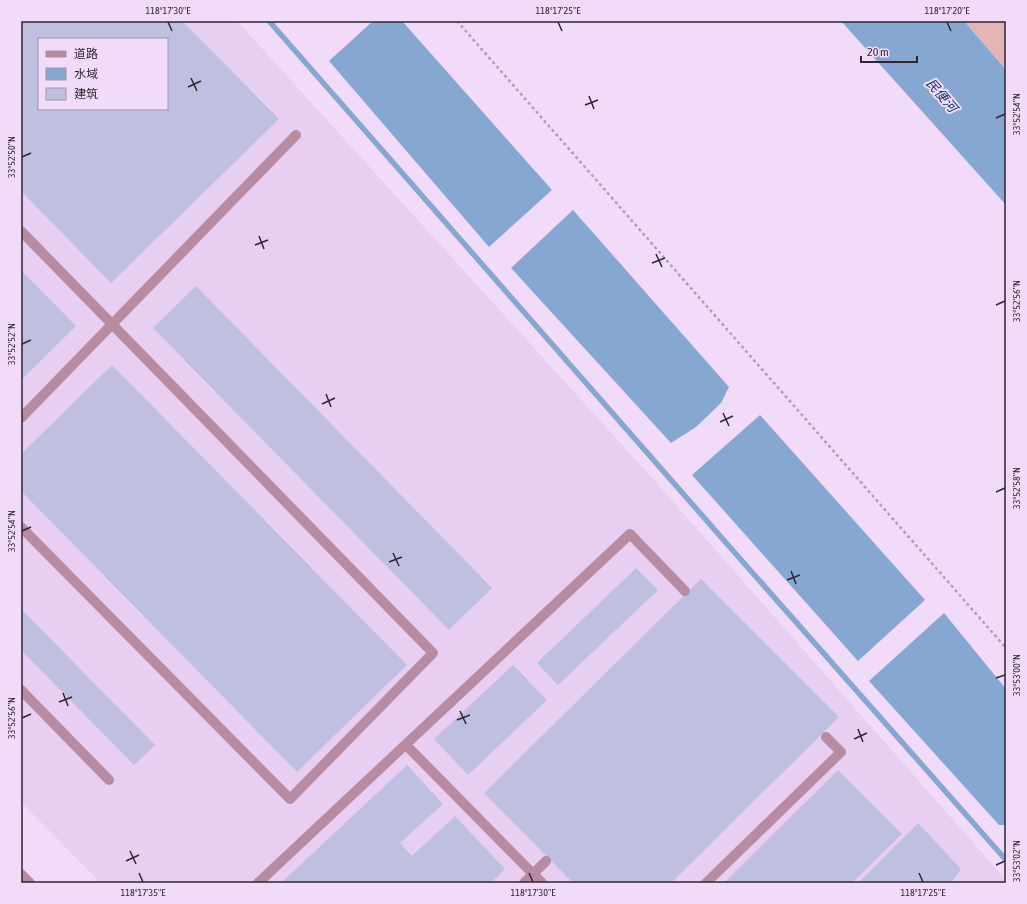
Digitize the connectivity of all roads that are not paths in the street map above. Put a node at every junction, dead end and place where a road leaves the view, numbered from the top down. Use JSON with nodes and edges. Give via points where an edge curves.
{"nodes":[{"id":1,"x":296,"y":135,"type":"dead end"},
{"id":2,"x":21,"y":231,"type":"edge"},
{"id":3,"x":112,"y":324,"type":"junction"},
{"id":4,"x":21,"y":418,"type":"edge"},
{"id":5,"x":21,"y":527,"type":"edge"},
{"id":6,"x":686,"y":591,"type":"dead end"},
{"id":7,"x":21,"y":690,"type":"edge"},
{"id":8,"x":826,"y":737,"type":"dead end"},
{"id":9,"x":406,"y":745,"type":"junction"},
{"id":10,"x":109,"y":780,"type":"dead end"},
{"id":11,"x":546,"y":861,"type":"dead end"},
{"id":12,"x":21,"y":874,"type":"edge"},
{"id":13,"x":533,"y":874,"type":"junction"},
{"id":14,"x":30,"y":883,"type":"edge"},
{"id":15,"x":258,"y":883,"type":"edge"},
{"id":16,"x":524,"y":883,"type":"edge"},
{"id":17,"x":542,"y":883,"type":"edge"},
{"id":18,"x":706,"y":883,"type":"edge"}],
"edges":[{"from":1,"to":3,"type":"street"},
{"from":2,"to":3,"type":"street"},
{"from":3,"to":4,"type":"street"},
{"from":3,"to":5,"type":"street","via":[[432,653],[290,799]]},
{"from":6,"to":9,"type":"street","via":[[630,534]]},
{"from":7,"to":10,"type":"street"},
{"from":8,"to":18,"type":"street","via":[[841,752]]},
{"from":9,"to":13,"type":"street"},
{"from":9,"to":15,"type":"street"},
{"from":11,"to":13,"type":"street"},
{"from":12,"to":14,"type":"street"},
{"from":13,"to":16,"type":"street"},
{"from":13,"to":17,"type":"street"}]}
